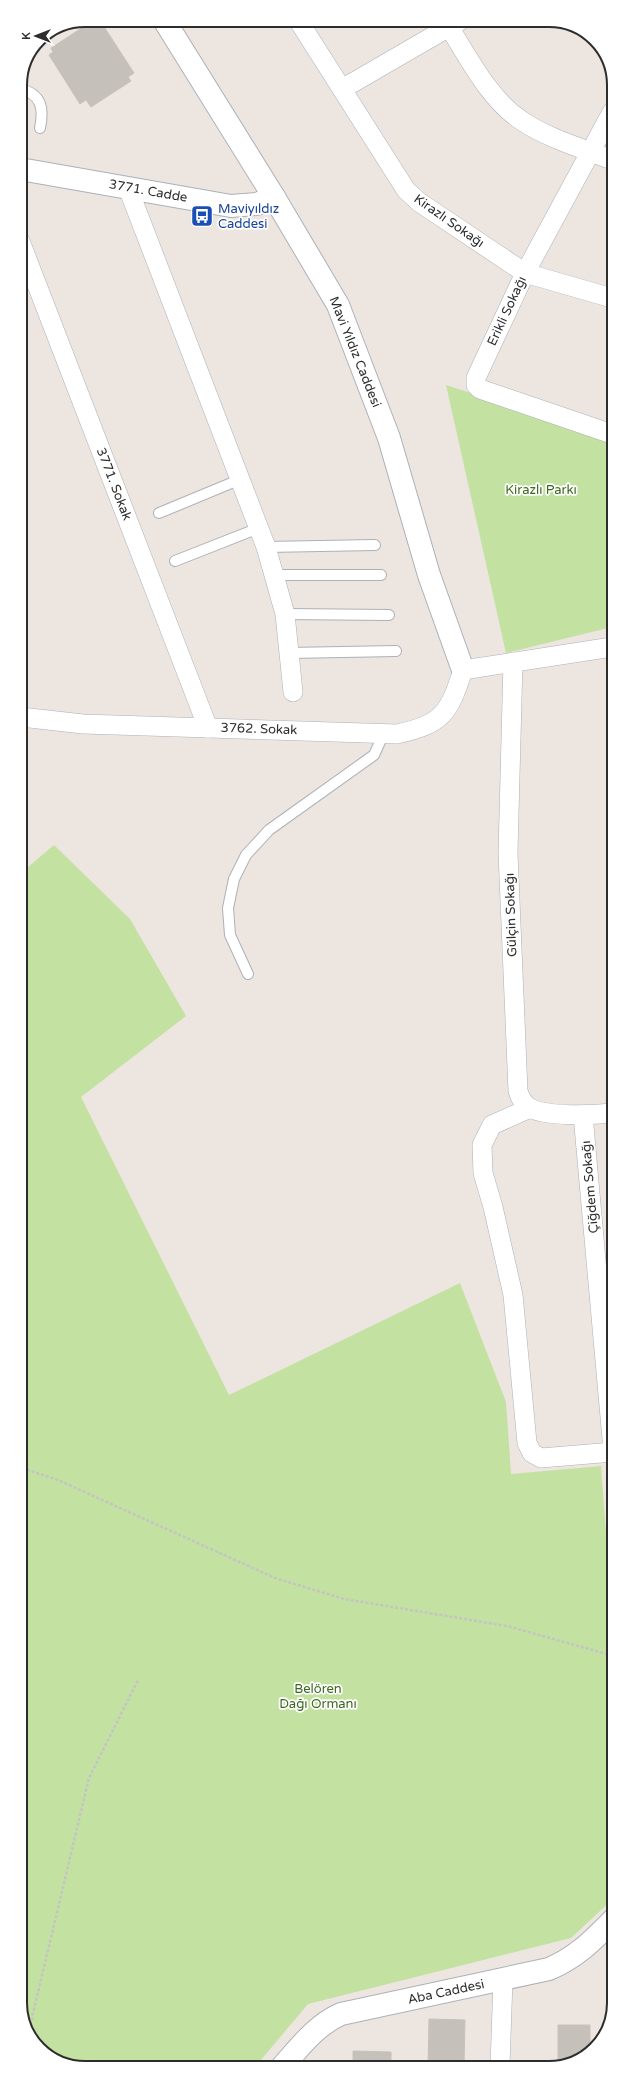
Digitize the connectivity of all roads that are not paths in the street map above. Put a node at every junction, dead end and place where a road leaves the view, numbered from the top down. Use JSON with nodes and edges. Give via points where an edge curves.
{"nodes":[{"id":1,"x":168,"y":27,"type":"edge"},
{"id":2,"x":302,"y":27,"type":"edge"},
{"id":3,"x":450,"y":27,"type":"edge"},
{"id":4,"x":457,"y":27,"type":"edge"},
{"id":5,"x":342,"y":89,"type":"junction"},
{"id":6,"x":27,"y":91,"type":"edge"},
{"id":7,"x":607,"y":121,"type":"edge"},
{"id":8,"x":40,"y":128,"type":"dead end"},
{"id":9,"x":590,"y":152,"type":"junction"},
{"id":10,"x":607,"y":158,"type":"edge"},
{"id":11,"x":27,"y":170,"type":"edge"},
{"id":12,"x":128,"y":188,"type":"junction"},
{"id":13,"x":274,"y":197,"type":"junction"},
{"id":14,"x":27,"y":259,"type":"edge"},
{"id":15,"x":525,"y":273,"type":"junction"},
{"id":16,"x":607,"y":297,"type":"edge"},
{"id":17,"x":607,"y":432,"type":"edge"},
{"id":18,"x":241,"y":479,"type":"junction"},
{"id":19,"x":159,"y":512,"type":"dead end"},
{"id":20,"x":259,"y":528,"type":"junction"},
{"id":21,"x":375,"y":545,"type":"dead end"},
{"id":22,"x":266,"y":547,"type":"junction"},
{"id":23,"x":175,"y":561,"type":"dead end"},
{"id":24,"x":274,"y":575,"type":"junction"},
{"id":25,"x":381,"y":575,"type":"dead end"},
{"id":26,"x":285,"y":614,"type":"junction"},
{"id":27,"x":389,"y":615,"type":"dead end"},
{"id":28,"x":607,"y":648,"type":"edge"},
{"id":29,"x":396,"y":651,"type":"dead end"},
{"id":30,"x":289,"y":653,"type":"junction"},
{"id":31,"x":513,"y":662,"type":"junction"},
{"id":32,"x":463,"y":670,"type":"junction"},
{"id":33,"x":293,"y":692,"type":"dead end"},
{"id":34,"x":27,"y":718,"type":"edge"},
{"id":35,"x":208,"y":728,"type":"junction"},
{"id":36,"x":384,"y":733,"type":"junction"},
{"id":37,"x":248,"y":974,"type":"dead end"},
{"id":38,"x":530,"y":1108,"type":"junction"},
{"id":39,"x":607,"y":1114,"type":"edge"},
{"id":40,"x":583,"y":1115,"type":"junction"},
{"id":41,"x":607,"y":1384,"type":"edge"},
{"id":42,"x":607,"y":1452,"type":"edge"},
{"id":43,"x":607,"y":1926,"type":"edge"},
{"id":44,"x":503,"y":1980,"type":"junction"},
{"id":45,"x":300,"y":2057,"type":"edge"},
{"id":46,"x":500,"y":2061,"type":"edge"}],
"edges":[{"from":1,"to":13,"type":"main road","name":"Mavi Yıldız Caddesi"},
{"from":2,"to":5,"type":"street","name":"Kirazlı Sokağı"},
{"from":3,"to":5,"type":"street"},
{"from":4,"to":9,"type":"street","via":[[485,83],[513,114],[554,138]]},
{"from":5,"to":15,"type":"street","name":"Kirazlı Sokağı","via":[[406,190],[419,202]]},
{"from":6,"to":8,"type":"lane","via":[[39,101],[43,113]]},
{"from":7,"to":9,"type":"street","name":"Erikli Sokağı"},
{"from":9,"to":10,"type":"street"},
{"from":9,"to":15,"type":"street","name":"Erikli Sokağı"},
{"from":11,"to":12,"type":"main road","name":"3771. Cadde"},
{"from":12,"to":13,"type":"main road","name":"3771. Cadde","via":[[231,206],[258,204]]},
{"from":12,"to":18,"type":"street"},
{"from":13,"to":32,"type":"main road","name":"Mavi Yıldız Caddesi","via":[[338,305],[389,438],[429,575]]},
{"from":14,"to":35,"type":"street","name":"3771. Sokak"},
{"from":15,"to":16,"type":"street","name":"Kirazlı Sokağı"},
{"from":15,"to":17,"type":"street","name":"Erikli Sokağı","via":[[476,378],[476,385],[480,389]]},
{"from":18,"to":19,"type":"lane"},
{"from":18,"to":20,"type":"street"},
{"from":20,"to":22,"type":"street"},
{"from":20,"to":23,"type":"lane"},
{"from":21,"to":22,"type":"lane"},
{"from":22,"to":24,"type":"street"},
{"from":24,"to":25,"type":"lane"},
{"from":24,"to":26,"type":"street"},
{"from":26,"to":27,"type":"lane"},
{"from":26,"to":30,"type":"street"},
{"from":28,"to":31,"type":"street"},
{"from":29,"to":30,"type":"lane"},
{"from":30,"to":33,"type":"street"},
{"from":31,"to":32,"type":"street"},
{"from":31,"to":38,"type":"street","name":"Gülçin Sokağı","via":[[508,853],[518,1091],[523,1102]]},
{"from":32,"to":36,"type":"street","name":"3762. Sokak","via":[[454,698],[441,717],[422,729],[397,734]]},
{"from":34,"to":35,"type":"street","name":"3762. Sokak","via":[[83,724]]},
{"from":35,"to":36,"type":"street","name":"3762. Sokak"},
{"from":36,"to":37,"type":"lane","via":[[374,755],[269,830],[246,854],[234,879],[228,908],[230,935]]},
{"from":38,"to":40,"type":"street"},
{"from":38,"to":42,"type":"street","via":[[492,1125],[482,1145],[483,1173],[513,1295],[527,1444],[532,1453],[541,1458]]},
{"from":39,"to":40,"type":"street"},
{"from":40,"to":41,"type":"street","name":"Çiğdem Sokağı"},
{"from":43,"to":44,"type":"main road","name":"Aba Caddesi","via":[[568,1961],[549,1969]]},
{"from":44,"to":45,"type":"main road","name":"Aba Caddesi","via":[[341,2014],[328,2020]]},
{"from":44,"to":46,"type":"street"}]}
